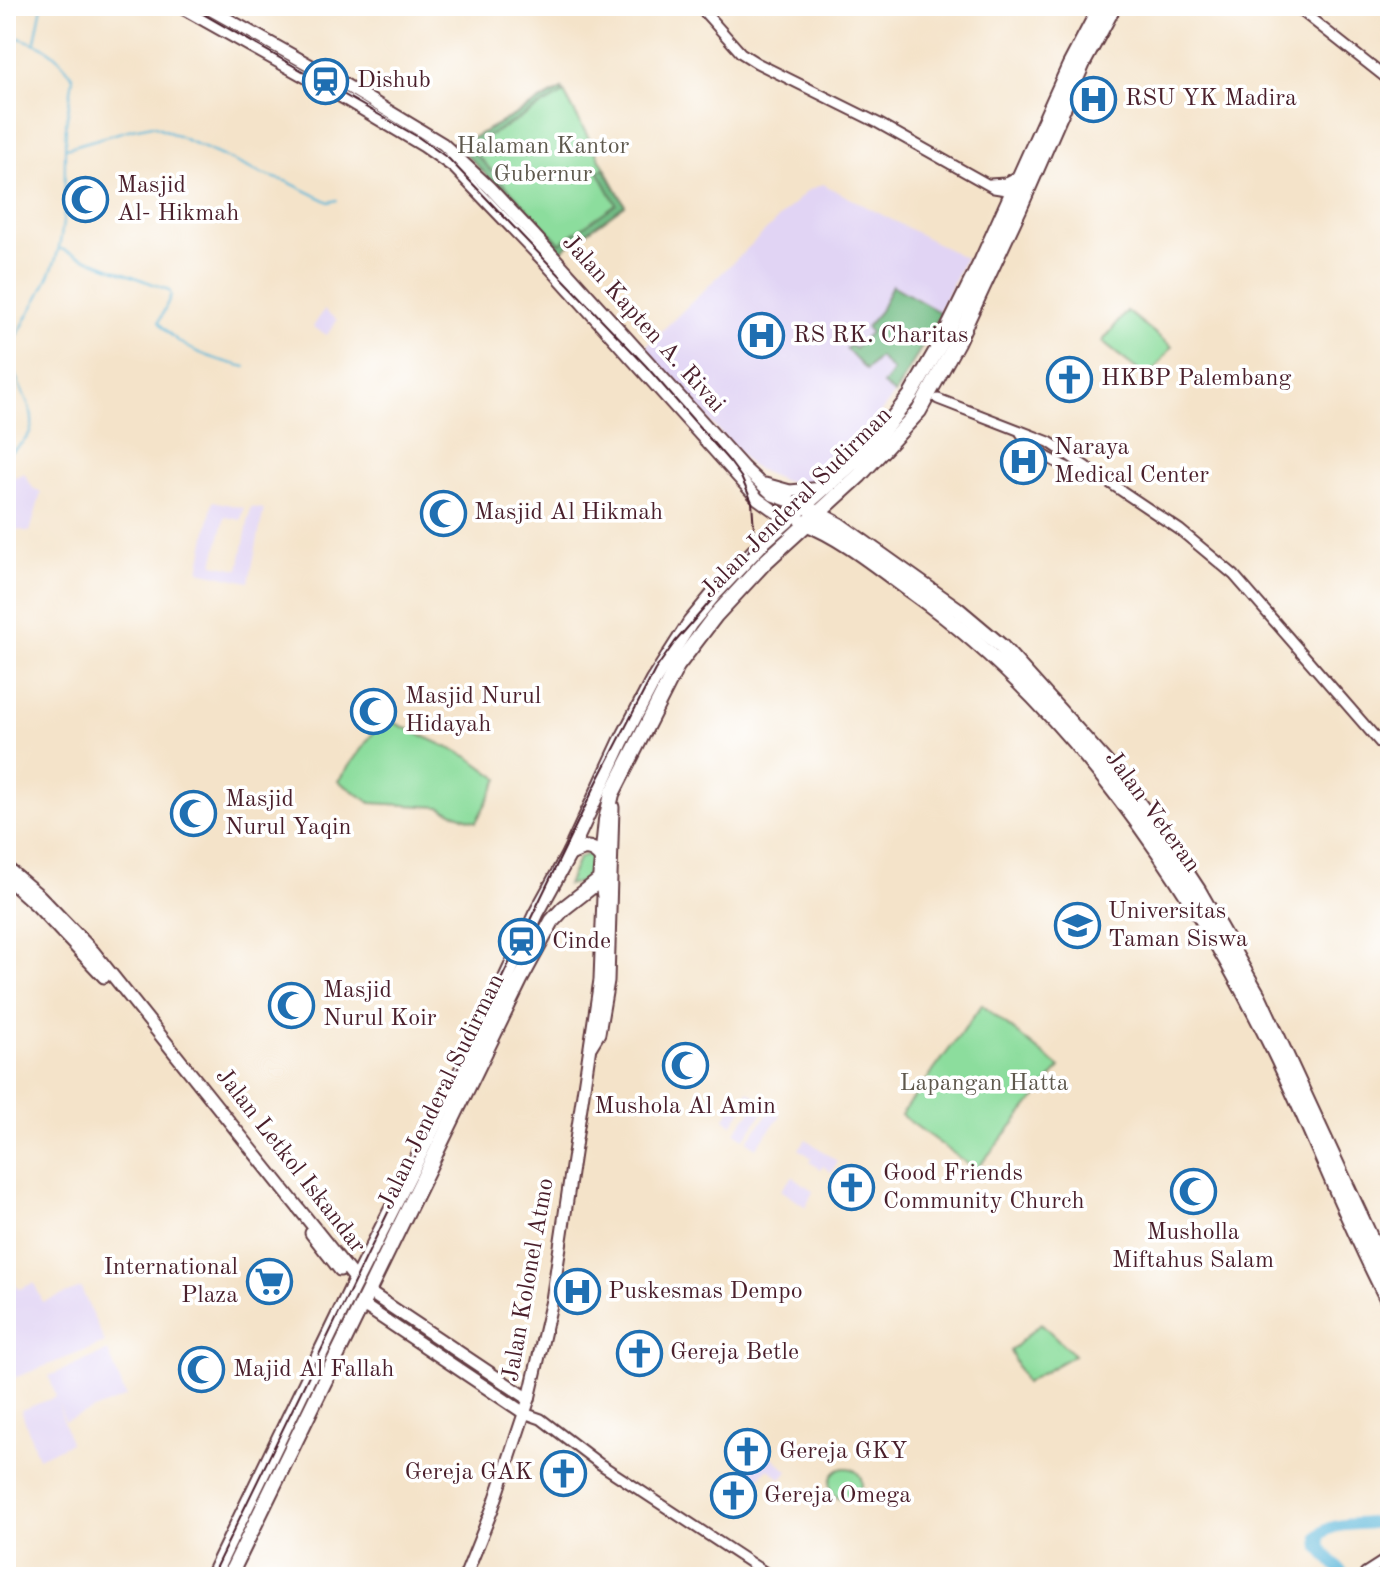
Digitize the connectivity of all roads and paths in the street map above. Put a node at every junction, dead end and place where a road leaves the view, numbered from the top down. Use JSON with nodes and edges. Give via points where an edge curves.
{"nodes":[{"id":1,"x":179,"y":6,"type":"edge"},
{"id":2,"x":699,"y":6,"type":"edge"},
{"id":3,"x":1101,"y":6,"type":"edge"},
{"id":4,"x":1114,"y":6,"type":"edge"},
{"id":5,"x":1295,"y":6,"type":"edge"},
{"id":6,"x":205,"y":7,"type":"edge"},
{"id":7,"x":1390,"y":81,"type":"edge"},
{"id":8,"x":439,"y":149,"type":"junction"},
{"id":9,"x":456,"y":162,"type":"junction"},
{"id":10,"x":1021,"y":184,"type":"junction"},
{"id":11,"x":936,"y":392,"type":"junction"},
{"id":12,"x":1021,"y":433,"type":"junction"},
{"id":13,"x":1064,"y":451,"type":"junction"},
{"id":14,"x":1057,"y":462,"type":"junction"},
{"id":15,"x":1089,"y":471,"type":"junction"},
{"id":16,"x":757,"y":481,"type":"junction"},
{"id":17,"x":826,"y":487,"type":"junction"},
{"id":18,"x":804,"y":506,"type":"junction"},
{"id":19,"x":792,"y":517,"type":"junction"},
{"id":20,"x":813,"y":518,"type":"junction"},
{"id":21,"x":837,"y":524,"type":"junction"},
{"id":22,"x":1390,"y":754,"type":"edge"},
{"id":23,"x":612,"y":794,"type":"junction"},
{"id":24,"x":569,"y":854,"type":"junction"},
{"id":25,"x":601,"y":857,"type":"junction"},
{"id":26,"x":6,"y":867,"type":"edge"},
{"id":27,"x":6,"y":878,"type":"edge"},
{"id":28,"x":600,"y":880,"type":"junction"},
{"id":29,"x":589,"y":1049,"type":"junction"},
{"id":30,"x":188,"y":1073,"type":"junction"},
{"id":31,"x":1390,"y":1280,"type":"edge"},
{"id":32,"x":355,"y":1283,"type":"junction"},
{"id":33,"x":369,"y":1304,"type":"junction"},
{"id":34,"x":1390,"y":1304,"type":"edge"},
{"id":35,"x":529,"y":1399,"type":"junction"},
{"id":36,"x":524,"y":1413,"type":"junction"},
{"id":37,"x":541,"y":1419,"type":"junction"},
{"id":38,"x":1390,"y":1557,"type":"edge"},
{"id":39,"x":212,"y":1577,"type":"edge"},
{"id":40,"x":229,"y":1577,"type":"edge"},
{"id":41,"x":465,"y":1577,"type":"edge"},
{"id":42,"x":772,"y":1577,"type":"edge"},
{"id":43,"x":1364,"y":1577,"type":"edge"}],
"edges":[{"from":1,"to":8,"type":"main road"},
{"from":2,"to":10,"type":"street","via":[[747,57],[1001,190]]},
{"from":3,"to":10,"type":"highway","name":"Jalan Jenderal Sudirman","via":[[1070,65]]},
{"from":4,"to":10,"type":"highway","name":"Jalan Jenderal Sudirman"},
{"from":5,"to":7,"type":"street"},
{"from":6,"to":8,"type":"main road","via":[[326,74]]},
{"from":8,"to":9,"type":"main road"},
{"from":9,"to":16,"type":"main road","name":"Jalan Kapten A. Rivai","via":[[534,235]]},
{"from":9,"to":19,"type":"main road","name":"Jalan Kapten A. Rivai","via":[[758,499]]},
{"from":10,"to":11,"type":"highway","name":"Jalan Jenderal Sudirman"},
{"from":10,"to":17,"type":"highway","name":"Jalan Jenderal Sudirman","via":[[911,395],[877,438]]},
{"from":11,"to":12,"type":"street"},
{"from":11,"to":20,"type":"highway","name":"Jalan Jenderal Sudirman"},
{"from":11,"to":21,"type":"highway","via":[[905,435],[834,506]]},
{"from":12,"to":13,"type":"street"},
{"from":12,"to":14,"type":"street","via":[[1034,449]]},
{"from":13,"to":14,"type":"street"},
{"from":13,"to":15,"type":"street"},
{"from":14,"to":15,"type":"street","via":[[1080,473]]},
{"from":15,"to":22,"type":"street","via":[[1180,530],[1234,575]]},
{"from":16,"to":17,"type":"main road","via":[[790,491]]},
{"from":16,"to":18,"type":"main road","name":"Jalan Kapten A. Rivai","via":[[773,495]]},
{"from":17,"to":18,"type":"highway","name":"Jalan Jenderal Sudirman"},
{"from":18,"to":19,"type":"highway","name":"Jalan Jenderal Sudirman"},
{"from":18,"to":20,"type":"highway"},
{"from":19,"to":20,"type":"highway"},
{"from":19,"to":24,"type":"highway","name":"Jalan Jenderal Sudirman","via":[[714,594],[669,654]]},
{"from":20,"to":21,"type":"highway","name":"Jalan Veteran"},
{"from":20,"to":23,"type":"highway","name":"Jalan Jenderal Sudirman","via":[[759,568],[694,642]]},
{"from":20,"to":34,"type":"highway","name":"Jalan Veteran","via":[[992,654],[1144,831],[1220,951],[1273,1049]]},
{"from":21,"to":31,"type":"highway","name":"Jalan Veteran","via":[[1001,646],[1116,774],[1159,831],[1259,997]]},
{"from":23,"to":25,"type":"highway","name":"Jalan Jenderal Sudirman"},
{"from":23,"to":29,"type":"main road","via":[[608,981],[599,1033]]},
{"from":24,"to":25,"type":"highway","via":[[585,847]]},
{"from":24,"to":32,"type":"highway","name":"Jalan Jenderal Sudirman"},
{"from":25,"to":28,"type":"highway","name":"Jalan Jenderal Sudirman"},
{"from":26,"to":30,"type":"main road","via":[[90,947]]},
{"from":27,"to":30,"type":"main road","via":[[89,959]]},
{"from":28,"to":29,"type":"main road","name":"Jalan Kolonel Atmo","via":[[600,980]]},
{"from":28,"to":33,"type":"highway","name":"Jalan Jenderal Sudirman","via":[[552,921]]},
{"from":29,"to":35,"type":"main road","name":"Jalan Kolonel Atmo","via":[[557,1270]]},
{"from":30,"to":32,"type":"main road","name":"Jalan Letkol Iskandar"},
{"from":32,"to":39,"type":"highway","name":"Jalan Jenderal Sudirman"},
{"from":33,"to":35,"type":"main road","via":[[383,1302]]},
{"from":33,"to":36,"type":"main road"},
{"from":33,"to":40,"type":"highway","name":"Jalan Jenderal Sudirman"},
{"from":35,"to":36,"type":"main road","name":"Jalan Kolonel Atmo"},
{"from":35,"to":37,"type":"street"},
{"from":36,"to":37,"type":"street"},
{"from":36,"to":41,"type":"main road","name":"Jalan Kolonel Atmo"},
{"from":37,"to":42,"type":"street"},
{"from":38,"to":43,"type":"street"}]}
